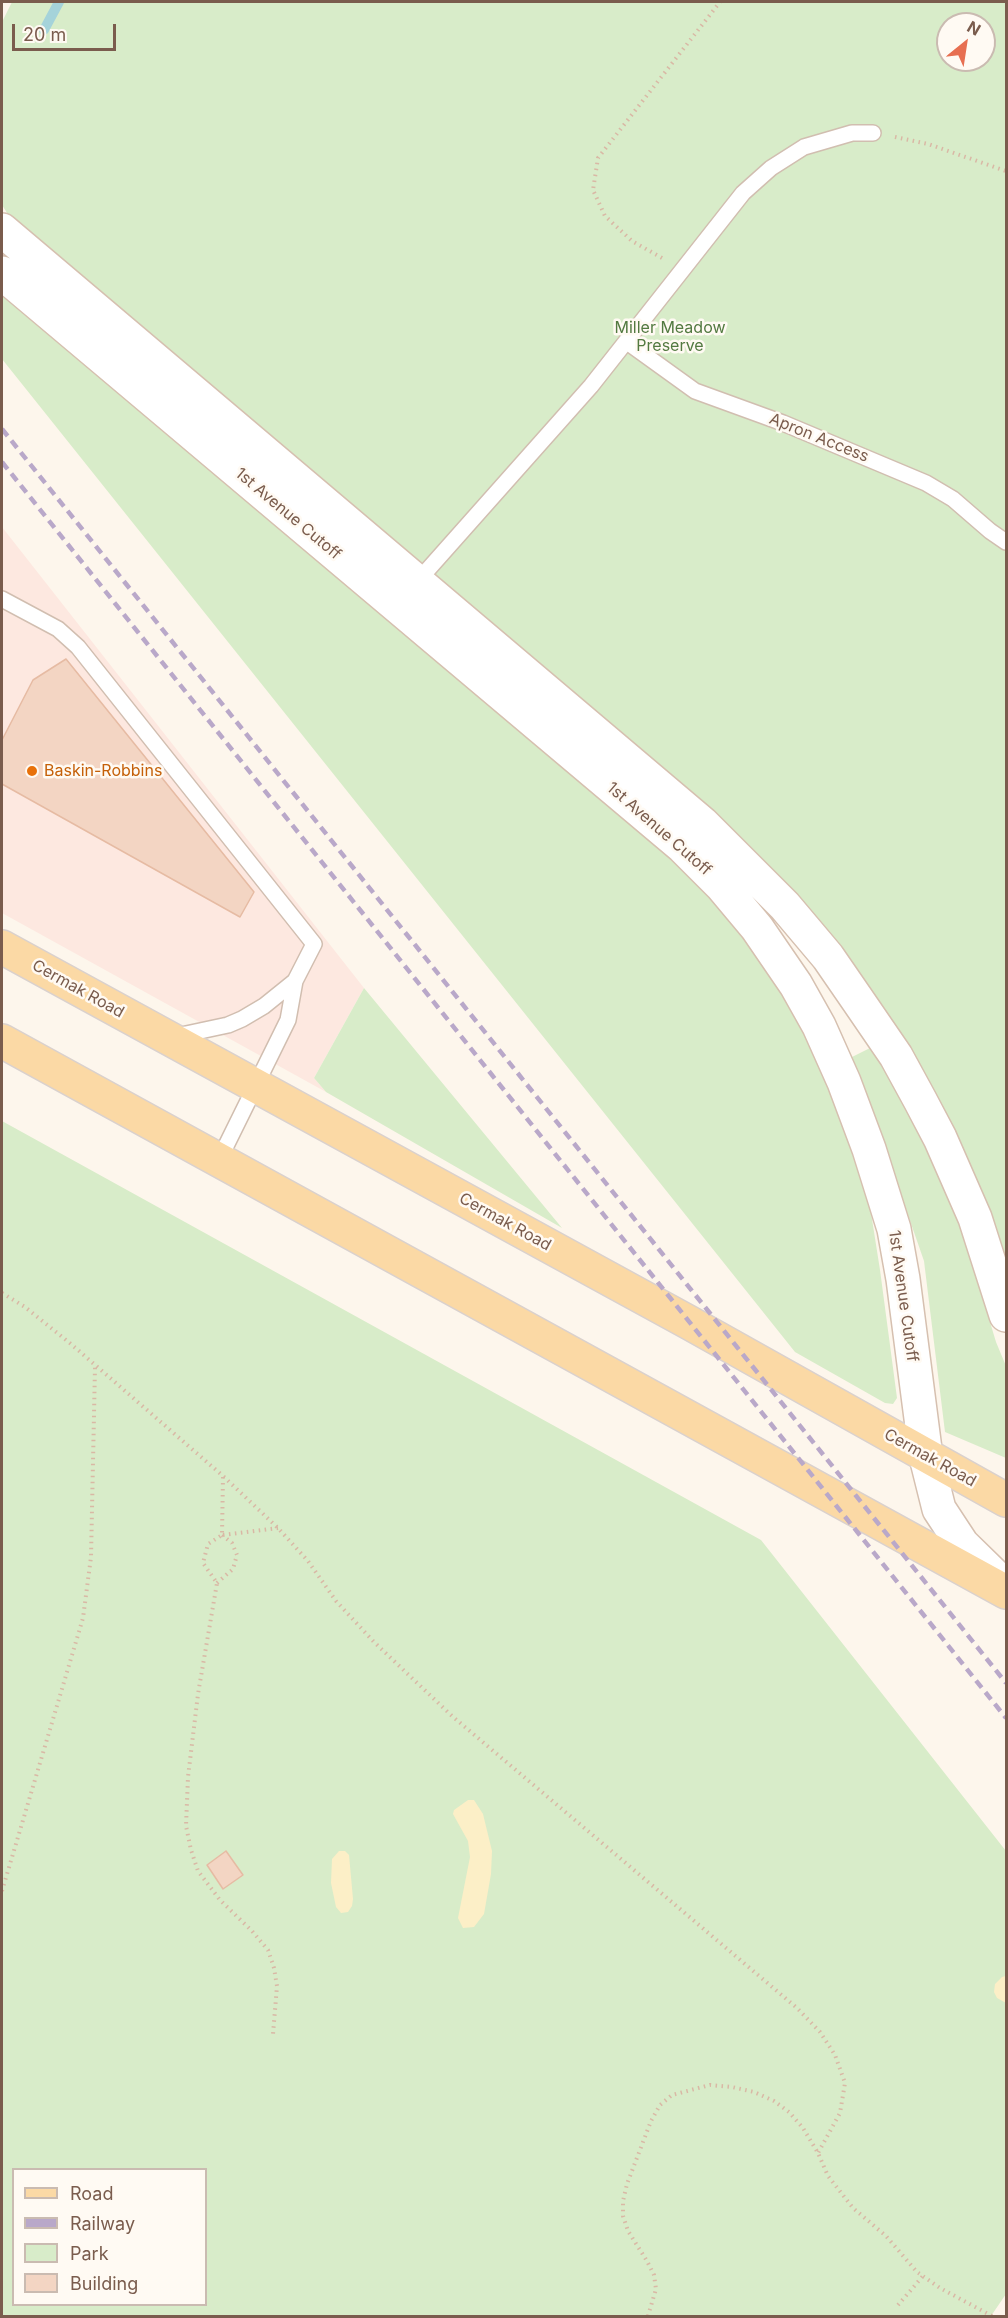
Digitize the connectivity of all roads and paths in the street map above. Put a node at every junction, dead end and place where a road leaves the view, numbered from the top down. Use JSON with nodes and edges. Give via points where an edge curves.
{"nodes":[{"id":1,"x":720,"y":2,"type":"edge"},
{"id":2,"x":873,"y":133,"type":"joint"},
{"id":3,"x":1006,"y":171,"type":"edge"},
{"id":4,"x":2,"y":230,"type":"edge"},
{"id":5,"x":682,"y":272,"type":"junction"},
{"id":6,"x":2,"y":273,"type":"edge"},
{"id":7,"x":627,"y":342,"type":"junction"},
{"id":8,"x":1006,"y":542,"type":"edge"},
{"id":9,"x":406,"y":593,"type":"junction"},
{"id":10,"x":2,"y":599,"type":"edge"},
{"id":11,"x":2,"y":946,"type":"edge"},
{"id":12,"x":296,"y":981,"type":"junction"},
{"id":13,"x":168,"y":1038,"type":"junction"},
{"id":14,"x":2,"y":1041,"type":"edge"},
{"id":15,"x":255,"y":1086,"type":"junction"},
{"id":16,"x":219,"y":1160,"type":"junction"},
{"id":17,"x":2,"y":1293,"type":"edge"},
{"id":18,"x":1006,"y":1315,"type":"edge"},
{"id":19,"x":95,"y":1366,"type":"junction"},
{"id":20,"x":926,"y":1457,"type":"junction"},
{"id":21,"x":223,"y":1476,"type":"junction"},
{"id":22,"x":1006,"y":1500,"type":"edge"},
{"id":23,"x":278,"y":1528,"type":"junction"},
{"id":24,"x":222,"y":1535,"type":"junction"},
{"id":25,"x":217,"y":1583,"type":"junction"},
{"id":26,"x":1006,"y":1588,"type":"edge"},
{"id":27,"x":1006,"y":1592,"type":"edge"},
{"id":28,"x":2,"y":1891,"type":"edge"},
{"id":29,"x":273,"y":2034,"type":"dead end"},
{"id":30,"x":818,"y":2153,"type":"junction"},
{"id":31,"x":923,"y":2276,"type":"junction"},
{"id":32,"x":898,"y":2305,"type":"dead end"},
{"id":33,"x":648,"y":2316,"type":"edge"},
{"id":34,"x":992,"y":2316,"type":"edge"}],
"edges":[{"from":1,"to":5,"type":"path","via":[[598,158],[593,190],[605,216],[632,241]]},
{"from":2,"to":3,"type":"path","via":[[928,144]]},
{"from":2,"to":5,"type":"lane","via":[[852,133],[804,147],[771,168],[743,194]]},
{"from":4,"to":9,"type":"main road","name":"1st Avenue Cutoff"},
{"from":5,"to":7,"type":"lane"},
{"from":6,"to":9,"type":"main road","name":"1st Avenue Cutoff"},
{"from":7,"to":8,"type":"lane","name":"Apron Access","via":[[695,391],[926,483],[953,499]]},
{"from":7,"to":9,"type":"lane"},
{"from":9,"to":18,"type":"main road","name":"1st Avenue Cutoff","via":[[702,823],[785,906],[828,957],[896,1056],[940,1137],[975,1218]]},
{"from":9,"to":20,"type":"main road","name":"1st Avenue Cutoff","via":[[722,885],[796,985],[844,1082],[894,1229]]},
{"from":10,"to":12,"type":"lane","via":[[58,629],[78,647],[314,944]]},
{"from":11,"to":13,"type":"main road","name":"Cermak Road"},
{"from":12,"to":13,"type":"lane","via":[[242,1019]]},
{"from":12,"to":15,"type":"lane","via":[[288,1020]]},
{"from":13,"to":15,"type":"main road","name":"Cermak Road"},
{"from":14,"to":16,"type":"main road"},
{"from":15,"to":16,"type":"lane"},
{"from":15,"to":20,"type":"main road","name":"Cermak Road"},
{"from":16,"to":27,"type":"main road"},
{"from":17,"to":19,"type":"path","via":[[25,1307]]},
{"from":19,"to":21,"type":"path"},
{"from":19,"to":28,"type":"path","via":[[91,1557],[83,1618]]},
{"from":20,"to":22,"type":"main road","name":"Cermak Road"},
{"from":20,"to":26,"type":"main road","name":"1st Avenue Cutoff","via":[[939,1509],[962,1544]]},
{"from":21,"to":23,"type":"path"},
{"from":21,"to":24,"type":"path"},
{"from":23,"to":24,"type":"path"},
{"from":23,"to":30,"type":"path","via":[[336,1601],[452,1716],[797,2008],[820,2032],[835,2055],[845,2083],[840,2113]]},
{"from":24,"to":25,"type":"path","via":[[208,1544],[203,1563]]},
{"from":24,"to":25,"type":"path","via":[[232,1543],[237,1556],[233,1569]]},
{"from":25,"to":29,"type":"path","via":[[198,1694],[186,1826],[198,1871],[268,1950],[277,1986]]},
{"from":30,"to":31,"type":"path","via":[[838,2192]]},
{"from":30,"to":33,"type":"path","via":[[789,2112],[754,2092],[710,2085],[672,2095],[660,2105],[623,2201],[628,2231],[654,2275],[656,2289]]},
{"from":31,"to":32,"type":"path"},
{"from":31,"to":34,"type":"path"}]}
